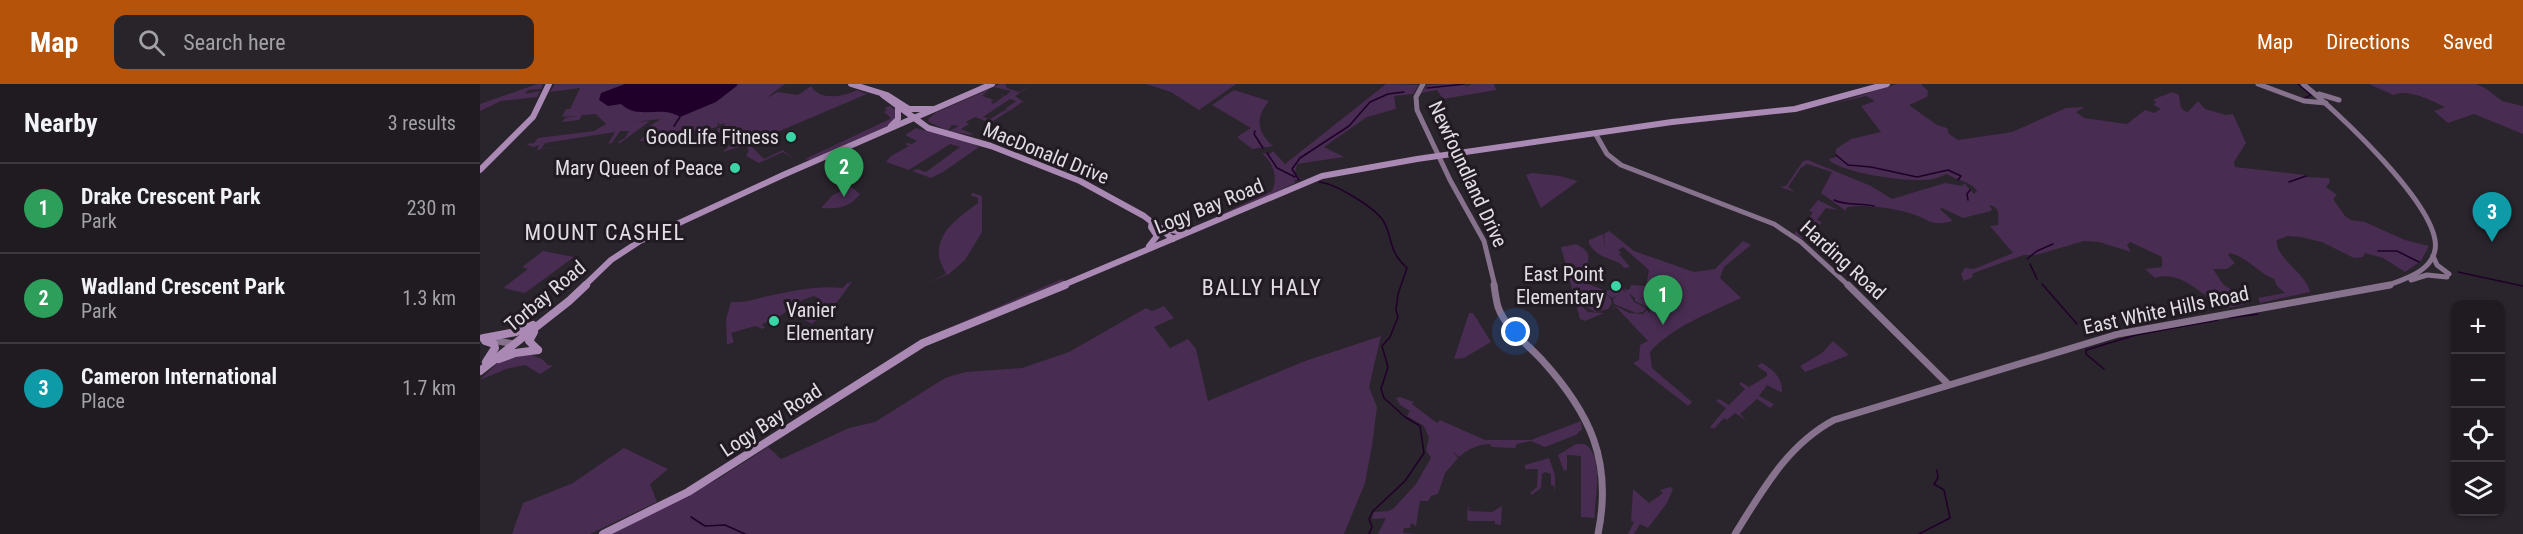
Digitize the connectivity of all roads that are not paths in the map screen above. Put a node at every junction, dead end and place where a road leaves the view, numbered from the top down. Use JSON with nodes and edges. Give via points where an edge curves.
{"nodes":[{"id":1,"x":549,"y":84,"type":"edge"},
{"id":2,"x":851,"y":84,"type":"edge"},
{"id":3,"x":992,"y":84,"type":"edge"},
{"id":4,"x":1424,"y":84,"type":"edge"},
{"id":5,"x":1887,"y":84,"type":"edge"},
{"id":6,"x":2258,"y":84,"type":"edge"},
{"id":7,"x":2303,"y":84,"type":"edge"},
{"id":8,"x":2310,"y":90,"type":"junction"},
{"id":9,"x":2339,"y":100,"type":"dead end"},
{"id":10,"x":2304,"y":101,"type":"junction"},
{"id":11,"x":2326,"y":103,"type":"junction"},
{"id":12,"x":901,"y":107,"type":"junction"},
{"id":13,"x":940,"y":108,"type":"junction"},
{"id":14,"x":2341,"y":117,"type":"junction"},
{"id":15,"x":915,"y":119,"type":"junction"},
{"id":16,"x":928,"y":128,"type":"junction"},
{"id":17,"x":1598,"y":132,"type":"junction"},
{"id":18,"x":881,"y":133,"type":"junction"},
{"id":19,"x":1438,"y":156,"type":"junction"},
{"id":20,"x":480,"y":170,"type":"edge"},
{"id":21,"x":1155,"y":224,"type":"junction"},
{"id":22,"x":1203,"y":227,"type":"junction"},
{"id":23,"x":1173,"y":239,"type":"junction"},
{"id":24,"x":1139,"y":252,"type":"junction"},
{"id":25,"x":2433,"y":256,"type":"junction"},
{"id":26,"x":2408,"y":280,"type":"junction"},
{"id":27,"x":545,"y":320,"type":"junction"},
{"id":28,"x":482,"y":338,"type":"edge"},
{"id":29,"x":513,"y":344,"type":"junction"},
{"id":30,"x":483,"y":368,"type":"edge"},
{"id":31,"x":1948,"y":384,"type":"junction"},
{"id":32,"x":603,"y":534,"type":"edge"},
{"id":33,"x":1598,"y":534,"type":"edge"},
{"id":34,"x":1735,"y":534,"type":"edge"}],
"edges":[{"from":1,"to":20,"type":"main road","via":[[533,117]]},
{"from":2,"to":12,"type":"main road","name":"MacDonald Drive","via":[[884,95]]},
{"from":3,"to":13,"type":"main road","name":"Torbay Road"},
{"from":4,"to":19,"type":"main road","name":"Newfoundland Drive","via":[[1415,105]]},
{"from":5,"to":17,"type":"main road","name":"Logy Bay Road","via":[[1803,108]]},
{"from":6,"to":10,"type":"main road"},
{"from":7,"to":8,"type":"main road"},
{"from":8,"to":9,"type":"main road"},
{"from":8,"to":10,"type":"main road","via":[[2314,99]]},
{"from":8,"to":11,"type":"main road"},
{"from":10,"to":11,"type":"main road"},
{"from":10,"to":14,"type":"main road"},
{"from":11,"to":14,"type":"main road"},
{"from":12,"to":13,"type":"main road"},
{"from":12,"to":15,"type":"main road","name":"MacDonald Drive"},
{"from":12,"to":18,"type":"main road","via":[[898,119]]},
{"from":13,"to":15,"type":"main road","name":"Torbay Road"},
{"from":13,"to":16,"type":"main road","via":[[927,118]]},
{"from":14,"to":25,"type":"main road","via":[[2425,212],[2435,234]]},
{"from":15,"to":16,"type":"main road","name":"MacDonald Drive"},
{"from":15,"to":18,"type":"main road","name":"Torbay Road"},
{"from":16,"to":18,"type":"main road","via":[[909,125]]},
{"from":16,"to":21,"type":"main road","name":"MacDonald Drive","via":[[991,146],[1066,175]]},
{"from":17,"to":19,"type":"main road","name":"Logy Bay Road"},
{"from":17,"to":31,"type":"main road","name":"Harding Road","via":[[1610,158],[1627,167],[1787,231],[1858,294]]},
{"from":18,"to":27,"type":"main road","name":"Torbay Road","via":[[635,243]]},
{"from":19,"to":22,"type":"main road","name":"Logy Bay Road","via":[[1316,178]]},
{"from":19,"to":33,"type":"main road","name":"Newfoundland Drive","via":[[1485,241],[1502,315],[1578,404],[1594,438],[1603,484]]},
{"from":21,"to":22,"type":"main road","via":[[1177,231]]},
{"from":21,"to":23,"type":"main road","name":"MacDonald Drive"},
{"from":21,"to":24,"type":"main road","via":[[1151,226],[1157,233],[1156,239]]},
{"from":22,"to":23,"type":"main road","name":"Logy Bay Road"},
{"from":23,"to":24,"type":"main road","name":"Logy Bay Road"},
{"from":24,"to":32,"type":"main road","name":"Logy Bay Road","via":[[922,342],[712,477]]},
{"from":25,"to":26,"type":"main road","name":"East White Hills Road","via":[[2425,268]]},
{"from":25,"to":26,"type":"main road","via":[[2448,275]]},
{"from":26,"to":31,"type":"main road","name":"East White Hills Road","via":[[2129,331]]},
{"from":27,"to":28,"type":"main road","via":[[517,332]]},
{"from":27,"to":29,"type":"main road","name":"Torbay Road"},
{"from":27,"to":30,"type":"main road","via":[[530,338],[531,345],[538,350],[515,352]]},
{"from":28,"to":29,"type":"main road"},
{"from":28,"to":30,"type":"main road","via":[[495,348]]},
{"from":29,"to":30,"type":"main road","name":"Torbay Road"},
{"from":31,"to":34,"type":"main road","name":"East White Hills Road","via":[[1834,420],[1806,435],[1786,457]]}]}
